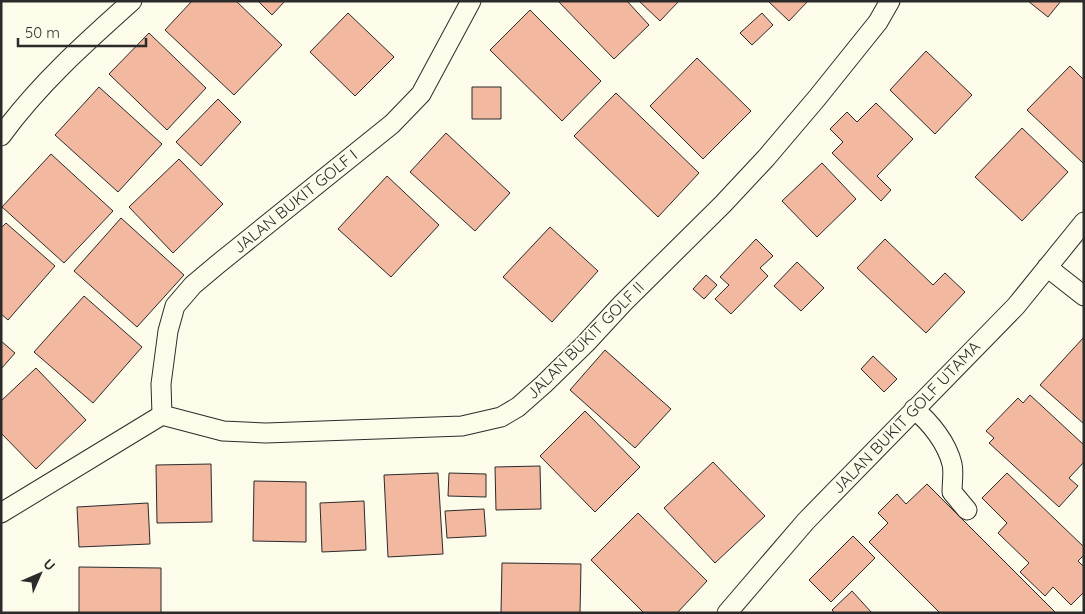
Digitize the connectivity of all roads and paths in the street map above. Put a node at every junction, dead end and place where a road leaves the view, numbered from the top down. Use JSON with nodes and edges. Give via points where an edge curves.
{"nodes":[{"id":1,"x":132,"y":1,"type":"edge"},
{"id":2,"x":471,"y":1,"type":"edge"},
{"id":3,"x":890,"y":1,"type":"edge"},
{"id":4,"x":1,"y":136,"type":"edge"},
{"id":5,"x":1084,"y":222,"type":"edge"},
{"id":6,"x":1047,"y":267,"type":"junction"},
{"id":7,"x":1084,"y":296,"type":"edge"},
{"id":8,"x":914,"y":409,"type":"junction"},
{"id":9,"x":162,"y":415,"type":"junction"},
{"id":10,"x":967,"y":510,"type":"dead end"},
{"id":11,"x":1,"y":513,"type":"edge"},
{"id":12,"x":727,"y":613,"type":"edge"}],
"edges":[{"from":1,"to":4,"type":"street","via":[[44,83]]},
{"from":2,"to":9,"type":"street","name":"JALAN BUKIT GOLF I","via":[[421,94],[398,118],[193,284],[175,306],[161,384]]},
{"from":3,"to":9,"type":"street","name":"JALAN BUKIT GOLF II","via":[[878,22],[817,98],[723,204],[565,363],[518,407],[501,417],[462,426],[266,433],[223,431]]},
{"from":5,"to":6,"type":"street","name":"JALAN BUKIT GOLF UTAMA"},
{"from":6,"to":7,"type":"street"},
{"from":6,"to":8,"type":"street","name":"JALAN BUKIT GOLF UTAMA","via":[[1016,306]]},
{"from":8,"to":10,"type":"street","via":[[925,418],[946,447],[952,465],[952,492]]},
{"from":8,"to":12,"type":"street","name":"JALAN BUKIT GOLF UTAMA","via":[[806,521]]},
{"from":9,"to":11,"type":"street"}]}
